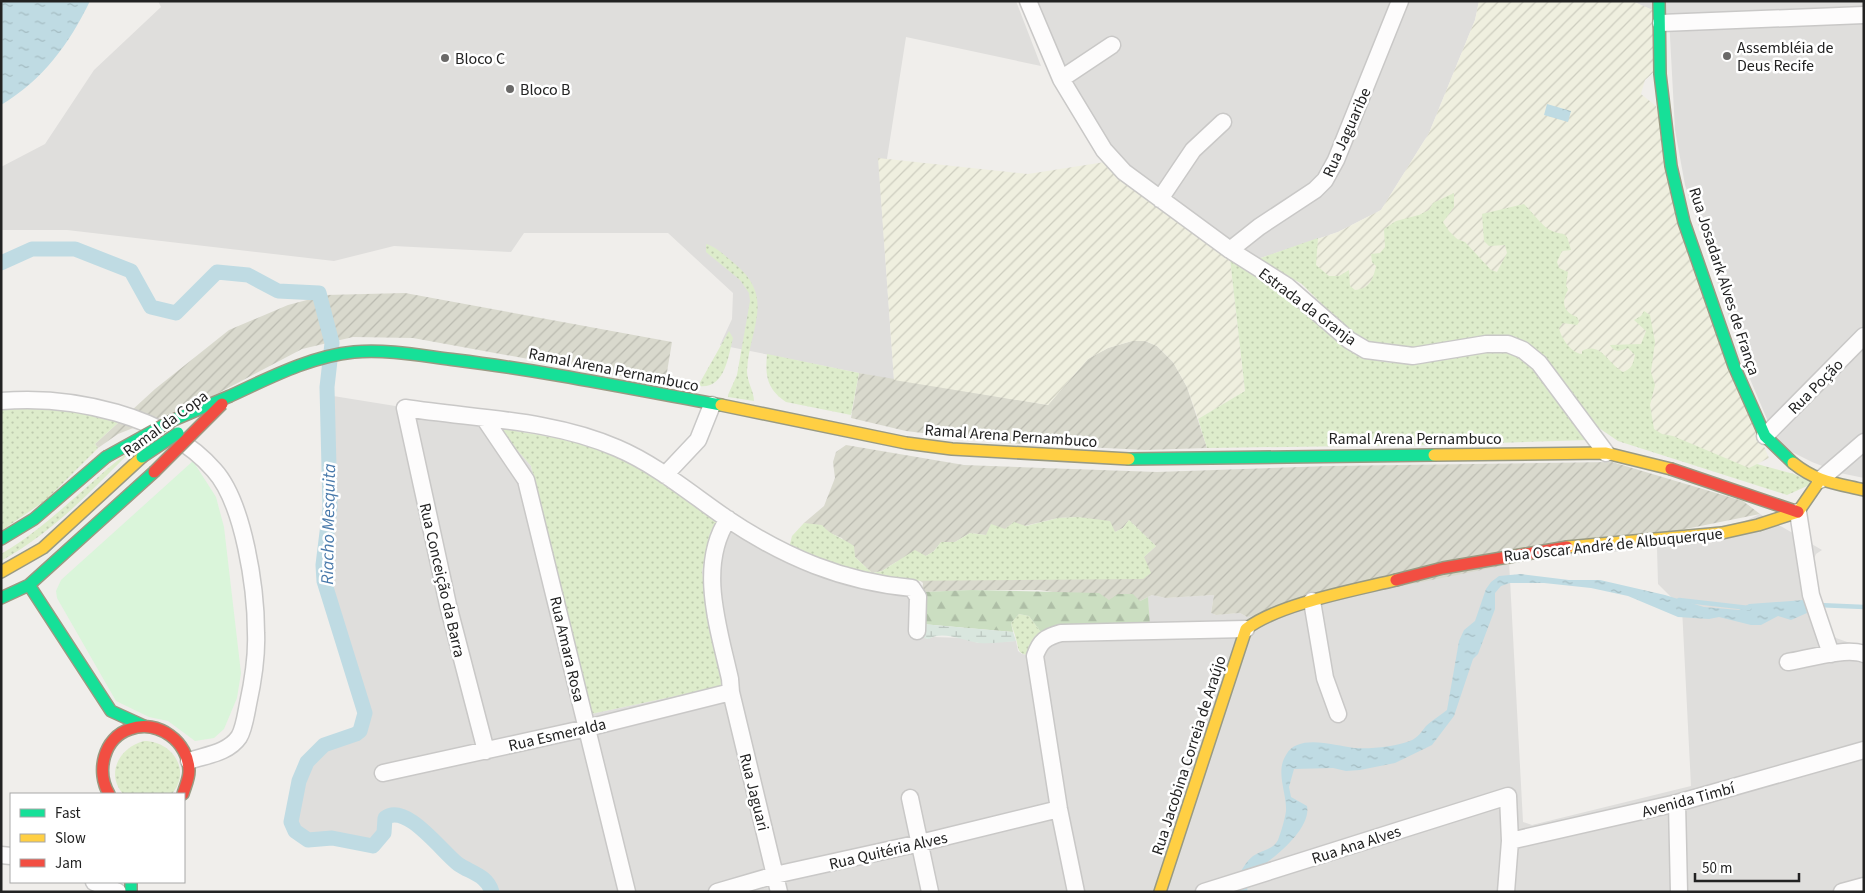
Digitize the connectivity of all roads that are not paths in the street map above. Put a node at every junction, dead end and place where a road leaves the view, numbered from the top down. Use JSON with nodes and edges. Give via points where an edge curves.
{"nodes":[{"id":1,"x":1028,"y":1,"type":"edge"},
{"id":2,"x":1400,"y":1,"type":"edge"},
{"id":3,"x":1656,"y":3,"type":"edge"},
{"id":4,"x":1864,"y":15,"type":"edge"},
{"id":5,"x":1661,"y":22,"type":"junction"},
{"id":6,"x":1112,"y":45,"type":"dead end"},
{"id":7,"x":1061,"y":79,"type":"junction"},
{"id":8,"x":1223,"y":122,"type":"dead end"},
{"id":9,"x":1160,"y":198,"type":"junction"},
{"id":10,"x":1230,"y":250,"type":"junction"},
{"id":11,"x":1864,"y":336,"type":"edge"},
{"id":12,"x":230,"y":396,"type":"junction"},
{"id":13,"x":1,"y":401,"type":"edge"},
{"id":14,"x":712,"y":404,"type":"junction"},
{"id":15,"x":484,"y":418,"type":"junction"},
{"id":16,"x":1765,"y":436,"type":"junction"},
{"id":17,"x":1864,"y":442,"type":"edge"},
{"id":18,"x":1606,"y":453,"type":"junction"},
{"id":19,"x":665,"y":475,"type":"junction"},
{"id":20,"x":1820,"y":480,"type":"junction"},
{"id":21,"x":1864,"y":490,"type":"edge"},
{"id":22,"x":1798,"y":512,"type":"junction"},
{"id":23,"x":728,"y":519,"type":"junction"},
{"id":24,"x":1,"y":539,"type":"edge"},
{"id":25,"x":1,"y":572,"type":"edge"},
{"id":26,"x":29,"y":585,"type":"junction"},
{"id":27,"x":1,"y":598,"type":"edge"},
{"id":28,"x":1312,"y":601,"type":"junction"},
{"id":29,"x":1246,"y":629,"type":"junction"},
{"id":30,"x":917,"y":631,"type":"dead end"},
{"id":31,"x":1831,"y":654,"type":"junction"},
{"id":32,"x":1864,"y":654,"type":"edge"},
{"id":33,"x":1788,"y":662,"type":"dead end"},
{"id":34,"x":730,"y":692,"type":"junction"},
{"id":35,"x":1338,"y":714,"type":"dead end"},
{"id":36,"x":110,"y":721,"type":"junction"},
{"id":37,"x":144,"y":726,"type":"junction"},
{"id":38,"x":587,"y":728,"type":"junction"},
{"id":39,"x":107,"y":749,"type":"junction"},
{"id":40,"x":1864,"y":750,"type":"edge"},
{"id":41,"x":486,"y":751,"type":"junction"},
{"id":42,"x":189,"y":760,"type":"junction"},
{"id":43,"x":383,"y":773,"type":"dead end"},
{"id":44,"x":109,"y":793,"type":"edge"},
{"id":45,"x":184,"y":793,"type":"edge"},
{"id":46,"x":910,"y":798,"type":"dead end"},
{"id":47,"x":1677,"y":804,"type":"junction"},
{"id":48,"x":1060,"y":809,"type":"junction"},
{"id":49,"x":1510,"y":841,"type":"junction"},
{"id":50,"x":920,"y":843,"type":"junction"},
{"id":51,"x":776,"y":875,"type":"junction"},
{"id":52,"x":96,"y":883,"type":"edge"},
{"id":53,"x":1864,"y":886,"type":"edge"},
{"id":54,"x":118,"y":892,"type":"edge"},
{"id":55,"x":627,"y":892,"type":"edge"},
{"id":56,"x":717,"y":892,"type":"edge"},
{"id":57,"x":780,"y":892,"type":"edge"},
{"id":58,"x":930,"y":892,"type":"edge"},
{"id":59,"x":1076,"y":892,"type":"edge"},
{"id":60,"x":1160,"y":892,"type":"edge"},
{"id":61,"x":1204,"y":892,"type":"edge"},
{"id":62,"x":1506,"y":892,"type":"edge"},
{"id":63,"x":1679,"y":892,"type":"edge"},
{"id":64,"x":1842,"y":892,"type":"edge"}],
"edges":[{"from":1,"to":7,"type":"street","name":"Estrada da Granja"},
{"from":2,"to":10,"type":"street","name":"Rua Jaguaribe","via":[[1325,180]]},
{"from":3,"to":5,"type":"street","name":"Rua Josadark Alves de França"},
{"from":4,"to":5,"type":"street"},
{"from":5,"to":16,"type":"street","name":"Rua Josadark Alves de França","via":[[1660,74],[1664,121],[1684,222],[1734,366]]},
{"from":6,"to":7,"type":"street"},
{"from":7,"to":9,"type":"street","name":"Estrada da Granja","via":[[1104,150],[1124,172]]},
{"from":8,"to":9,"type":"street","via":[[1193,150]]},
{"from":9,"to":10,"type":"street","name":"Estrada da Granja"},
{"from":10,"to":18,"type":"street","name":"Estrada da Granja","via":[[1287,286],[1349,340],[1366,350],[1413,356],[1486,344],[1508,344],[1524,350],[1539,363]]},
{"from":11,"to":16,"type":"street","name":"Rua Poção"},
{"from":12,"to":14,"type":"street","name":"Ramal Arena Pernambuco","via":[[315,361],[354,352],[372,352],[522,368]]},
{"from":12,"to":24,"type":"street","name":"Ramal da Copa","bridge":true,"via":[[171,421],[106,458],[34,519]]},
{"from":12,"to":25,"type":"street","name":"Ramal da Copa","bridge":true,"via":[[142,458],[43,548]]},
{"from":12,"to":26,"type":"street","bridge":true,"via":[[154,472]]},
{"from":13,"to":42,"type":"street","via":[[66,401],[157,427],[188,446],[215,470],[238,512],[250,574],[256,632],[253,682],[239,736],[226,750]]},
{"from":14,"to":18,"type":"street","name":"Ramal Arena Pernambuco","via":[[906,443],[962,450],[1138,459]]},
{"from":14,"to":19,"type":"street","via":[[698,440]]},
{"from":15,"to":19,"type":"street","via":[[532,423],[600,441]]},
{"from":15,"to":38,"type":"street","name":"Rua Amara Rosa","via":[[526,480]]},
{"from":15,"to":41,"type":"street","name":"Rua Conceição da Barra","via":[[405,408],[448,605]]},
{"from":16,"to":20,"type":"street","name":"Rua Josadark Alves de França","via":[[1785,457]]},
{"from":17,"to":20,"type":"street"},
{"from":18,"to":22,"type":"street","name":"Ramal Arena Pernambuco","via":[[1700,476]]},
{"from":19,"to":23,"type":"street"},
{"from":20,"to":21,"type":"street"},
{"from":20,"to":22,"type":"street"},
{"from":22,"to":28,"type":"street","name":"Rua Oscar André de Albuquerque","via":[[1758,526],[1722,533],[1574,546],[1505,556]]},
{"from":22,"to":31,"type":"street","via":[[1811,595]]},
{"from":23,"to":30,"type":"street","via":[[798,560],[878,585],[912,588],[918,597]]},
{"from":23,"to":34,"type":"street","name":"Rua Jaguari","via":[[716,541],[712,588]]},
{"from":26,"to":27,"type":"street"},
{"from":26,"to":36,"type":"street"},
{"from":28,"to":29,"type":"street","name":"Rua Oscar André de Albuquerque","via":[[1255,622]]},
{"from":28,"to":35,"type":"street","via":[[1325,678]]},
{"from":29,"to":48,"type":"street","name":"Rua Oscar André de Albuquerque","via":[[1061,633],[1042,641],[1035,656]]},
{"from":29,"to":60,"type":"street","name":"Rua Jacobina Correia de Araújo"},
{"from":31,"to":32,"type":"street"},
{"from":31,"to":33,"type":"street"},
{"from":34,"to":38,"type":"street","name":"Rua Esmeralda"},
{"from":34,"to":51,"type":"street","name":"Rua Jaguari"},
{"from":36,"to":37,"type":"street"},
{"from":36,"to":39,"type":"street"},
{"from":37,"to":39,"type":"street","via":[[123,733]]},
{"from":37,"to":42,"type":"street","via":[[158,727],[170,733],[181,742]]},
{"from":38,"to":41,"type":"street","name":"Rua Esmeralda"},
{"from":38,"to":55,"type":"street","name":"Rua Amara Rosa"},
{"from":39,"to":44,"type":"street","via":[[102,779]]},
{"from":40,"to":47,"type":"street","name":"Avenida Timbí"},
{"from":41,"to":43,"type":"street","name":"Rua Esmeralda"},
{"from":42,"to":45,"type":"street","via":[[189,782]]},
{"from":46,"to":50,"type":"street"},
{"from":47,"to":49,"type":"street","name":"Avenida Timbí"},
{"from":47,"to":63,"type":"street"},
{"from":48,"to":50,"type":"street","name":"Rua Quitéria Alves"},
{"from":48,"to":59,"type":"street","name":"Rua Oscar André de Albuquerque"},
{"from":49,"to":61,"type":"street","name":"Rua Ana Alves","via":[[1508,796]]},
{"from":49,"to":62,"type":"street"},
{"from":50,"to":51,"type":"street","name":"Rua Quitéria Alves"},
{"from":50,"to":58,"type":"street"},
{"from":51,"to":56,"type":"street","name":"Rua Quitéria Alves"},
{"from":51,"to":57,"type":"street","name":"Rua Jaguari"},
{"from":52,"to":54,"type":"street"},
{"from":53,"to":64,"type":"street"}]}
